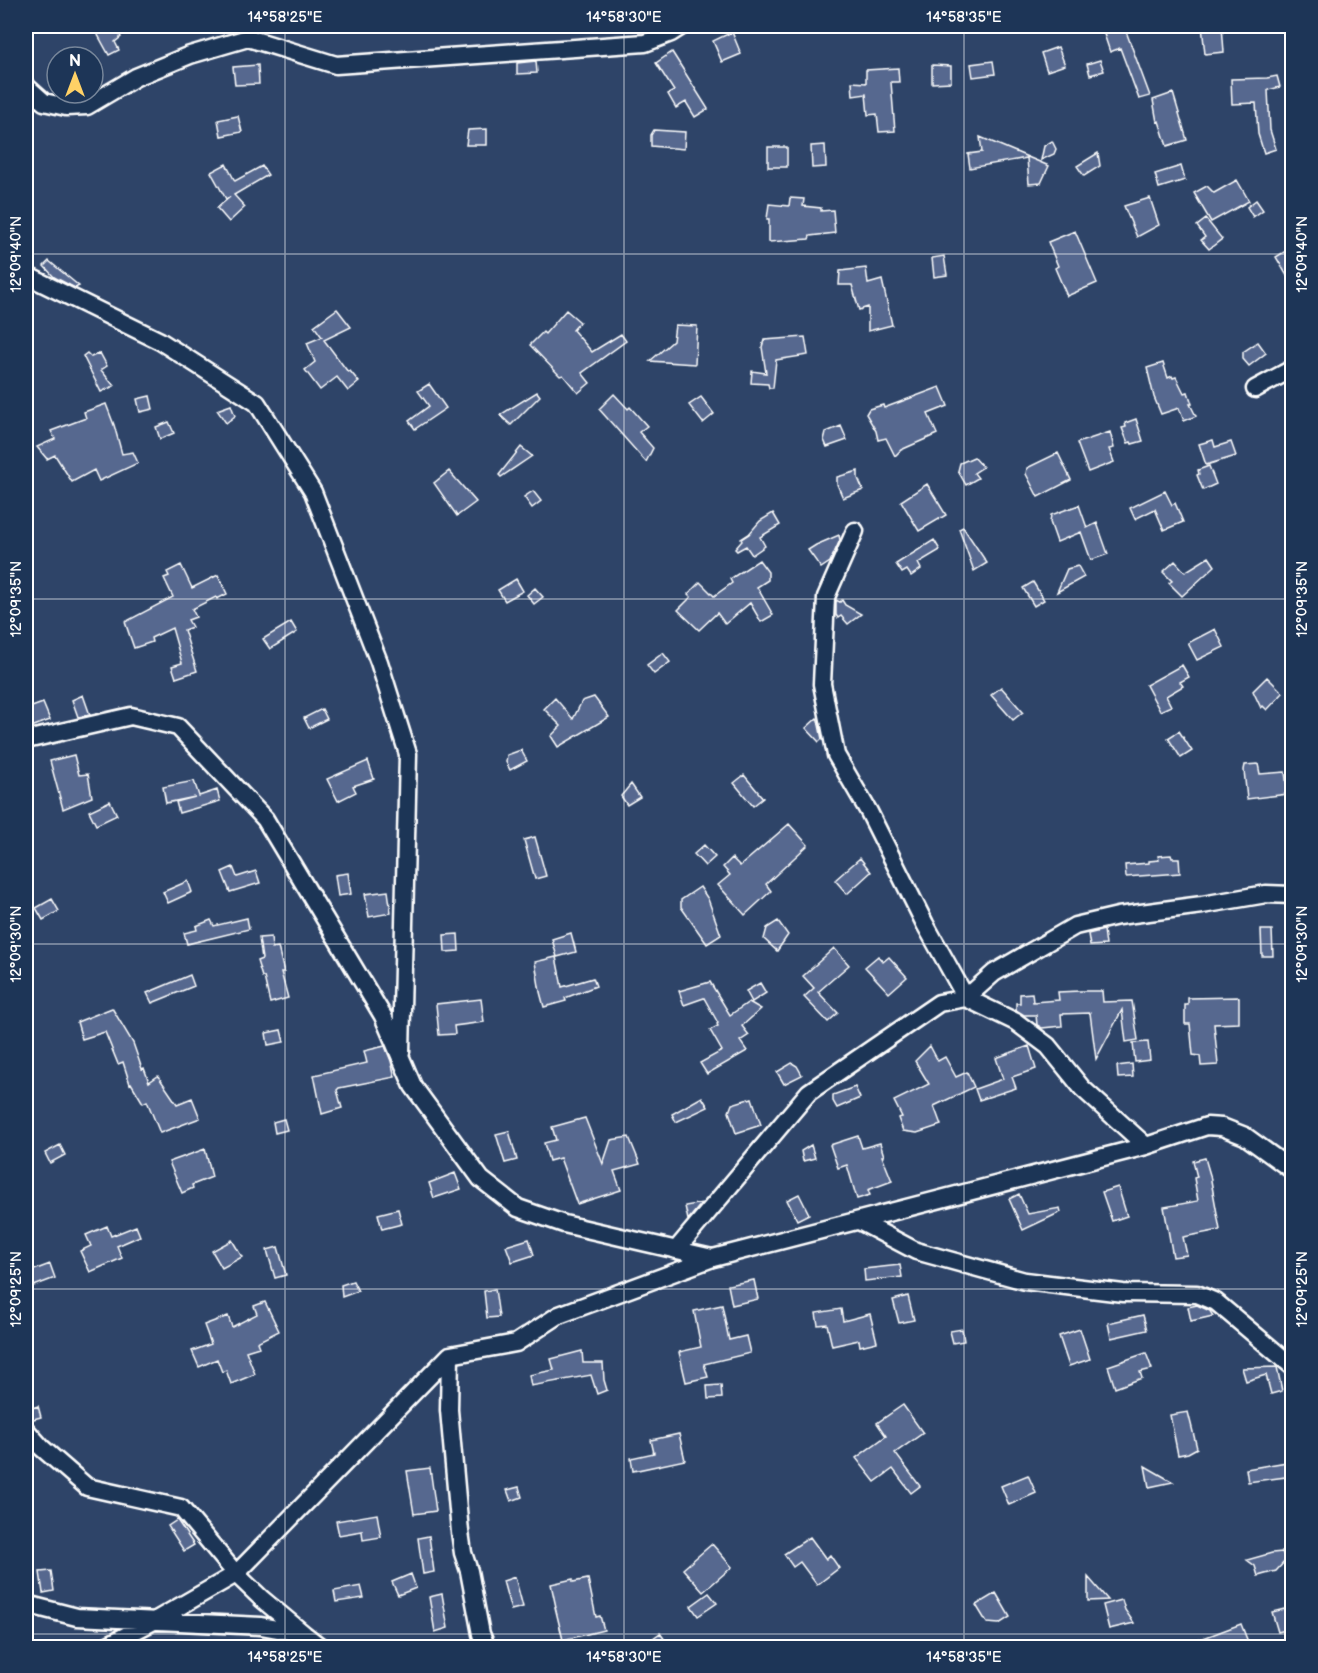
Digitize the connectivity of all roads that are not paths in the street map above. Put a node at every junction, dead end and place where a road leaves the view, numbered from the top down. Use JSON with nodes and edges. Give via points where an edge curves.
{"nodes":[{"id":1,"x":682,"y":26,"type":"edge"},
{"id":2,"x":26,"y":86,"type":"edge"},
{"id":3,"x":26,"y":275,"type":"edge"},
{"id":4,"x":1293,"y":369,"type":"edge"},
{"id":5,"x":1255,"y":389,"type":"dead end"},
{"id":6,"x":855,"y":531,"type":"dead end"},
{"id":7,"x":26,"y":740,"type":"edge"},
{"id":8,"x":1293,"y":895,"type":"edge"},
{"id":9,"x":966,"y":998,"type":"junction"},
{"id":10,"x":401,"y":1057,"type":"junction"},
{"id":11,"x":1146,"y":1146,"type":"junction"},
{"id":12,"x":1293,"y":1170,"type":"edge"},
{"id":13,"x":859,"y":1221,"type":"junction"},
{"id":14,"x":676,"y":1250,"type":"junction"},
{"id":15,"x":713,"y":1258,"type":"junction"},
{"id":16,"x":450,"y":1354,"type":"junction"},
{"id":17,"x":1293,"y":1366,"type":"edge"},
{"id":18,"x":26,"y":1430,"type":"edge"},
{"id":19,"x":236,"y":1574,"type":"junction"},
{"id":20,"x":26,"y":1604,"type":"edge"},
{"id":21,"x":156,"y":1620,"type":"junction"},
{"id":22,"x":304,"y":1634,"type":"junction"},
{"id":23,"x":102,"y":1647,"type":"edge"},
{"id":24,"x":322,"y":1647,"type":"edge"},
{"id":25,"x":487,"y":1647,"type":"edge"}],
"edges":[{"from":1,"to":2,"type":"street","via":[[645,43],[336,65],[248,38],[190,55],[136,77],[87,106],[44,102]]},
{"from":3,"to":10,"type":"street","via":[[160,341],[257,402],[313,492],[379,662],[408,754]]},
{"from":4,"to":5,"type":"street"},
{"from":6,"to":9,"type":"street","via":[[826,597],[822,684],[836,755]]},
{"from":7,"to":10,"type":"street","via":[[131,716],[178,727],[265,819],[383,1016]]},
{"from":8,"to":9,"type":"street","via":[[1266,894],[1075,926],[994,973]]},
{"from":9,"to":11,"type":"street","via":[[1016,1022],[1048,1046],[1082,1088]]},
{"from":9,"to":14,"type":"street","via":[[939,1003],[809,1092]]},
{"from":10,"to":14,"type":"street","via":[[413,1086],[481,1179],[518,1208],[564,1224]]},
{"from":11,"to":12,"type":"street","via":[[1207,1126],[1222,1127],[1245,1136]]},
{"from":11,"to":13,"type":"street"},
{"from":13,"to":15,"type":"street"},
{"from":13,"to":17,"type":"street","via":[[916,1251],[1025,1281],[1124,1293],[1197,1294],[1216,1302]]},
{"from":14,"to":15,"type":"street"},
{"from":15,"to":16,"type":"street","via":[[559,1315],[516,1343]]},
{"from":16,"to":19,"type":"street"},
{"from":16,"to":25,"type":"street","via":[[449,1410],[460,1532]]},
{"from":18,"to":19,"type":"street","via":[[87,1487],[181,1508]]},
{"from":19,"to":21,"type":"street"},
{"from":19,"to":22,"type":"street"},
{"from":20,"to":21,"type":"street","via":[[77,1617]]},
{"from":21,"to":22,"type":"street","via":[[261,1626]]},
{"from":21,"to":23,"type":"street"},
{"from":22,"to":24,"type":"street"}]}
